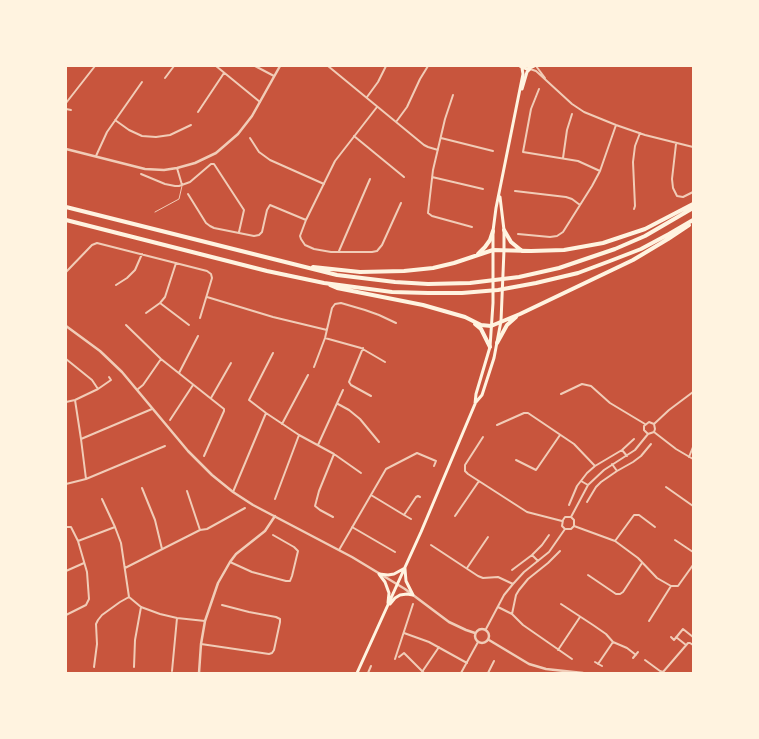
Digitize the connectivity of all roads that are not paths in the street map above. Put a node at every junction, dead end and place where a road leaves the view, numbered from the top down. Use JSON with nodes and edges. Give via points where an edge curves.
{"nodes":[{"id":1,"x":95,"y":66,"type":"edge"},
{"id":2,"x":174,"y":66,"type":"edge"},
{"id":3,"x":216,"y":66,"type":"edge"},
{"id":4,"x":255,"y":66,"type":"edge"},
{"id":5,"x":280,"y":66,"type":"edge"},
{"id":6,"x":328,"y":66,"type":"edge"},
{"id":7,"x":386,"y":66,"type":"edge"},
{"id":8,"x":428,"y":66,"type":"edge"},
{"id":9,"x":535,"y":66,"type":"edge"},
{"id":10,"x":521,"y":67,"type":"edge"},
{"id":11,"x":530,"y":69,"type":"junction"},
{"id":12,"x":224,"y":73,"type":"junction"},
{"id":13,"x":274,"y":76,"type":"junction"},
{"id":14,"x":165,"y":78,"type":"dead end"},
{"id":15,"x":545,"y":79,"type":"junction"},
{"id":16,"x":142,"y":82,"type":"dead end"},
{"id":17,"x":539,"y":89,"type":"dead end"},
{"id":18,"x":453,"y":95,"type":"dead end"},
{"id":19,"x":366,"y":98,"type":"junction"},
{"id":20,"x":519,"y":98,"type":"junction"},
{"id":21,"x":260,"y":102,"type":"junction"},
{"id":22,"x":66,"y":103,"type":"edge"},
{"id":23,"x":377,"y":107,"type":"junction"},
{"id":24,"x":66,"y":109,"type":"edge"},
{"id":25,"x":71,"y":110,"type":"dead end"},
{"id":26,"x":198,"y":112,"type":"dead end"},
{"id":27,"x":572,"y":114,"type":"dead end"},
{"id":28,"x":115,"y":120,"type":"junction"},
{"id":29,"x":396,"y":122,"type":"junction"},
{"id":30,"x":191,"y":125,"type":"dead end"},
{"id":31,"x":616,"y":125,"type":"junction"},
{"id":32,"x":640,"y":133,"type":"junction"},
{"id":33,"x":255,"y":136,"type":"dead end"},
{"id":34,"x":354,"y":136,"type":"junction"},
{"id":35,"x":441,"y":138,"type":"junction"},
{"id":36,"x":676,"y":144,"type":"junction"},
{"id":37,"x":693,"y":147,"type":"edge"},
{"id":38,"x":66,"y":149,"type":"edge"},
{"id":39,"x":438,"y":150,"type":"junction"},
{"id":40,"x":493,"y":151,"type":"dead end"},
{"id":41,"x":96,"y":156,"type":"junction"},
{"id":42,"x":563,"y":158,"type":"junction"},
{"id":43,"x":177,"y":168,"type":"junction"},
{"id":44,"x":600,"y":171,"type":"junction"},
{"id":45,"x":141,"y":174,"type":"dead end"},
{"id":46,"x":404,"y":177,"type":"dead end"},
{"id":47,"x":432,"y":177,"type":"junction"},
{"id":48,"x":370,"y":179,"type":"dead end"},
{"id":49,"x":324,"y":184,"type":"junction"},
{"id":50,"x":182,"y":185,"type":"junction"},
{"id":51,"x":483,"y":189,"type":"dead end"},
{"id":52,"x":515,"y":191,"type":"dead end"},
{"id":53,"x":693,"y":192,"type":"edge"},
{"id":54,"x":188,"y":194,"type":"dead end"},
{"id":55,"x":499,"y":194,"type":"junction"},
{"id":56,"x":402,"y":203,"type":"dead end"},
{"id":57,"x":693,"y":204,"type":"edge"},
{"id":58,"x":580,"y":205,"type":"junction"},
{"id":59,"x":66,"y":207,"type":"edge"},
{"id":60,"x":693,"y":208,"type":"edge"},
{"id":61,"x":634,"y":209,"type":"dead end"},
{"id":62,"x":155,"y":212,"type":"dead end"},
{"id":63,"x":66,"y":220,"type":"edge"},
{"id":64,"x":306,"y":220,"type":"junction"},
{"id":65,"x":693,"y":221,"type":"edge"},
{"id":66,"x":472,"y":227,"type":"dead end"},
{"id":67,"x":504,"y":230,"type":"junction"},
{"id":68,"x":493,"y":231,"type":"junction"},
{"id":69,"x":239,"y":232,"type":"junction"},
{"id":70,"x":518,"y":234,"type":"dead end"},
{"id":71,"x":493,"y":250,"type":"junction"},
{"id":72,"x":504,"y":250,"type":"junction"},
{"id":73,"x":522,"y":250,"type":"junction"},
{"id":74,"x":338,"y":252,"type":"junction"},
{"id":75,"x":142,"y":254,"type":"junction"},
{"id":76,"x":476,"y":256,"type":"junction"},
{"id":77,"x":176,"y":263,"type":"junction"},
{"id":78,"x":293,"y":264,"type":"junction"},
{"id":79,"x":66,"y":272,"type":"edge"},
{"id":80,"x":324,"y":283,"type":"junction"},
{"id":81,"x":116,"y":284,"type":"dead end"},
{"id":82,"x":207,"y":296,"type":"junction"},
{"id":83,"x":160,"y":303,"type":"junction"},
{"id":84,"x":146,"y":313,"type":"dead end"},
{"id":85,"x":520,"y":314,"type":"junction"},
{"id":86,"x":200,"y":318,"type":"dead end"},
{"id":87,"x":472,"y":321,"type":"junction"},
{"id":88,"x":501,"y":321,"type":"junction"},
{"id":89,"x":396,"y":323,"type":"dead end"},
{"id":90,"x":126,"y":325,"type":"dead end"},
{"id":91,"x":189,"y":325,"type":"dead end"},
{"id":92,"x":66,"y":326,"type":"edge"},
{"id":93,"x":491,"y":326,"type":"junction"},
{"id":94,"x":327,"y":330,"type":"junction"},
{"id":95,"x":198,"y":336,"type":"dead end"},
{"id":96,"x":325,"y":338,"type":"junction"},
{"id":97,"x":497,"y":343,"type":"junction"},
{"id":98,"x":490,"y":347,"type":"junction"},
{"id":99,"x":363,"y":348,"type":"junction"},
{"id":100,"x":273,"y":353,"type":"dead end"},
{"id":101,"x":66,"y":358,"type":"edge"},
{"id":102,"x":161,"y":359,"type":"junction"},
{"id":103,"x":385,"y":362,"type":"dead end"},
{"id":104,"x":231,"y":363,"type":"dead end"},
{"id":105,"x":314,"y":367,"type":"dead end"},
{"id":106,"x":179,"y":373,"type":"junction"},
{"id":107,"x":308,"y":375,"type":"dead end"},
{"id":108,"x":110,"y":377,"type":"dead end"},
{"id":109,"x":193,"y":385,"type":"junction"},
{"id":110,"x":98,"y":389,"type":"junction"},
{"id":111,"x":138,"y":389,"type":"junction"},
{"id":112,"x":343,"y":390,"type":"dead end"},
{"id":113,"x":693,"y":392,"type":"edge"},
{"id":114,"x":561,"y":394,"type":"dead end"},
{"id":115,"x":371,"y":396,"type":"dead end"},
{"id":116,"x":212,"y":398,"type":"junction"},
{"id":117,"x":75,"y":400,"type":"junction"},
{"id":118,"x":66,"y":402,"type":"edge"},
{"id":119,"x":338,"y":404,"type":"junction"},
{"id":120,"x":475,"y":404,"type":"junction"},
{"id":121,"x":153,"y":408,"type":"junction"},
{"id":122,"x":266,"y":413,"type":"junction"},
{"id":123,"x":170,"y":420,"type":"dead end"},
{"id":124,"x":282,"y":424,"type":"junction"},
{"id":125,"x":645,"y":424,"type":"junction"},
{"id":126,"x":654,"y":424,"type":"junction"},
{"id":127,"x":497,"y":425,"type":"dead end"},
{"id":128,"x":654,"y":432,"type":"junction"},
{"id":129,"x":648,"y":434,"type":"junction"},
{"id":130,"x":299,"y":435,"type":"junction"},
{"id":131,"x":560,"y":435,"type":"junction"},
{"id":132,"x":483,"y":437,"type":"dead end"},
{"id":133,"x":81,"y":439,"type":"junction"},
{"id":134,"x":634,"y":439,"type":"dead end"},
{"id":135,"x":379,"y":442,"type":"dead end"},
{"id":136,"x":651,"y":444,"type":"dead end"},
{"id":137,"x":318,"y":445,"type":"junction"},
{"id":138,"x":164,"y":446,"type":"dead end"},
{"id":139,"x":693,"y":447,"type":"edge"},
{"id":140,"x":622,"y":450,"type":"junction"},
{"id":141,"x":334,"y":454,"type":"junction"},
{"id":142,"x":204,"y":456,"type":"dead end"},
{"id":143,"x":627,"y":456,"type":"junction"},
{"id":144,"x":689,"y":457,"type":"junction"},
{"id":145,"x":693,"y":459,"type":"edge"},
{"id":146,"x":516,"y":460,"type":"dead end"},
{"id":147,"x":612,"y":464,"type":"junction"},
{"id":148,"x":434,"y":466,"type":"dead end"},
{"id":149,"x":595,"y":466,"type":"junction"},
{"id":150,"x":616,"y":471,"type":"junction"},
{"id":151,"x":361,"y":473,"type":"dead end"},
{"id":152,"x":86,"y":479,"type":"junction"},
{"id":153,"x":479,"y":481,"type":"junction"},
{"id":154,"x":581,"y":481,"type":"junction"},
{"id":155,"x":66,"y":484,"type":"edge"},
{"id":156,"x":588,"y":485,"type":"junction"},
{"id":157,"x":142,"y":488,"type":"dead end"},
{"id":158,"x":666,"y":488,"type":"dead end"},
{"id":159,"x":187,"y":491,"type":"dead end"},
{"id":160,"x":233,"y":492,"type":"junction"},
{"id":161,"x":371,"y":495,"type":"junction"},
{"id":162,"x":420,"y":497,"type":"dead end"},
{"id":163,"x":102,"y":499,"type":"dead end"},
{"id":164,"x":275,"y":499,"type":"dead end"},
{"id":165,"x":587,"y":502,"type":"dead end"},
{"id":166,"x":569,"y":505,"type":"dead end"},
{"id":167,"x":693,"y":506,"type":"edge"},
{"id":168,"x":245,"y":508,"type":"dead end"},
{"id":169,"x":404,"y":515,"type":"junction"},
{"id":170,"x":275,"y":516,"type":"junction"},
{"id":171,"x":455,"y":516,"type":"dead end"},
{"id":172,"x":333,"y":517,"type":"dead end"},
{"id":173,"x":571,"y":518,"type":"junction"},
{"id":174,"x":411,"y":519,"type":"dead end"},
{"id":175,"x":562,"y":521,"type":"junction"},
{"id":176,"x":574,"y":526,"type":"junction"},
{"id":177,"x":66,"y":527,"type":"edge"},
{"id":178,"x":115,"y":527,"type":"junction"},
{"id":179,"x":352,"y":527,"type":"junction"},
{"id":180,"x":655,"y":527,"type":"dead end"},
{"id":181,"x":565,"y":529,"type":"junction"},
{"id":182,"x":200,"y":530,"type":"junction"},
{"id":183,"x":273,"y":535,"type":"dead end"},
{"id":184,"x":549,"y":535,"type":"dead end"},
{"id":185,"x":488,"y":537,"type":"dead end"},
{"id":186,"x":675,"y":540,"type":"dead end"},
{"id":187,"x":78,"y":541,"type":"junction"},
{"id":188,"x":615,"y":541,"type":"junction"},
{"id":189,"x":431,"y":545,"type":"dead end"},
{"id":190,"x":162,"y":549,"type":"junction"},
{"id":191,"x":340,"y":550,"type":"junction"},
{"id":192,"x":560,"y":551,"type":"dead end"},
{"id":193,"x":395,"y":552,"type":"dead end"},
{"id":194,"x":693,"y":552,"type":"edge"},
{"id":195,"x":532,"y":555,"type":"junction"},
{"id":196,"x":538,"y":561,"type":"junction"},
{"id":197,"x":230,"y":562,"type":"junction"},
{"id":198,"x":84,"y":563,"type":"junction"},
{"id":199,"x":642,"y":563,"type":"junction"},
{"id":200,"x":693,"y":565,"type":"edge"},
{"id":201,"x":126,"y":568,"type":"junction"},
{"id":202,"x":405,"y":568,"type":"junction"},
{"id":203,"x":467,"y":568,"type":"junction"},
{"id":204,"x":512,"y":570,"type":"dead end"},
{"id":205,"x":66,"y":571,"type":"edge"},
{"id":206,"x":379,"y":574,"type":"junction"},
{"id":207,"x":588,"y":575,"type":"dead end"},
{"id":208,"x":513,"y":584,"type":"junction"},
{"id":209,"x":398,"y":585,"type":"junction"},
{"id":210,"x":671,"y":586,"type":"junction"},
{"id":211,"x":414,"y":595,"type":"junction"},
{"id":212,"x":129,"y":598,"type":"junction"},
{"id":213,"x":413,"y":604,"type":"dead end"},
{"id":214,"x":561,"y":604,"type":"dead end"},
{"id":215,"x":222,"y":605,"type":"dead end"},
{"id":216,"x":388,"y":606,"type":"junction"},
{"id":217,"x":141,"y":607,"type":"junction"},
{"id":218,"x":498,"y":607,"type":"junction"},
{"id":219,"x":512,"y":614,"type":"junction"},
{"id":220,"x":66,"y":615,"type":"edge"},
{"id":221,"x":580,"y":617,"type":"junction"},
{"id":222,"x":177,"y":618,"type":"junction"},
{"id":223,"x":205,"y":621,"type":"junction"},
{"id":224,"x":649,"y":621,"type":"dead end"},
{"id":225,"x":486,"y":629,"type":"junction"},
{"id":226,"x":404,"y":633,"type":"junction"},
{"id":227,"x":476,"y":633,"type":"junction"},
{"id":228,"x":671,"y":637,"type":"dead end"},
{"id":229,"x":676,"y":637,"type":"junction"},
{"id":230,"x":693,"y":638,"type":"edge"},
{"id":231,"x":489,"y":640,"type":"junction"},
{"id":232,"x":478,"y":642,"type":"junction"},
{"id":233,"x":613,"y":642,"type":"junction"},
{"id":234,"x":690,"y":642,"type":"junction"},
{"id":235,"x":200,"y":644,"type":"junction"},
{"id":236,"x":686,"y":645,"type":"junction"},
{"id":237,"x":693,"y":645,"type":"edge"},
{"id":238,"x":439,"y":647,"type":"junction"},
{"id":239,"x":558,"y":650,"type":"junction"},
{"id":240,"x":638,"y":652,"type":"dead end"},
{"id":241,"x":636,"y":655,"type":"junction"},
{"id":242,"x":399,"y":657,"type":"dead end"},
{"id":243,"x":395,"y":658,"type":"dead end"},
{"id":244,"x":633,"y":658,"type":"dead end"},
{"id":245,"x":572,"y":659,"type":"dead end"},
{"id":246,"x":645,"y":660,"type":"dead end"},
{"id":247,"x":494,"y":661,"type":"dead end"},
{"id":248,"x":595,"y":662,"type":"dead end"},
{"id":249,"x":467,"y":663,"type":"junction"},
{"id":250,"x":598,"y":664,"type":"junction"},
{"id":251,"x":371,"y":666,"type":"dead end"},
{"id":252,"x":602,"y":666,"type":"dead end"},
{"id":253,"x":134,"y":667,"type":"dead end"},
{"id":254,"x":94,"y":668,"type":"dead end"},
{"id":255,"x":172,"y":670,"type":"dead end"},
{"id":256,"x":423,"y":672,"type":"edge"},
{"id":257,"x":488,"y":672,"type":"edge"},
{"id":258,"x":199,"y":673,"type":"edge"},
{"id":259,"x":357,"y":673,"type":"edge"},
{"id":260,"x":368,"y":673,"type":"edge"},
{"id":261,"x":461,"y":673,"type":"edge"},
{"id":262,"x":492,"y":673,"type":"edge"},
{"id":263,"x":574,"y":673,"type":"edge"},
{"id":264,"x":583,"y":673,"type":"edge"}],
"edges":[{"from":1,"to":22,"type":"street"},
{"from":2,"to":14,"type":"street"},
{"from":3,"to":12,"type":"street"},
{"from":4,"to":13,"type":"street"},
{"from":5,"to":13,"type":"street"},
{"from":6,"to":19,"type":"street"},
{"from":7,"to":19,"type":"street"},
{"from":8,"to":29,"type":"street","via":[[407,107]]},
{"from":9,"to":11,"type":"main road"},
{"from":9,"to":15,"type":"street"},
{"from":10,"to":11,"type":"main road"},
{"from":10,"to":20,"type":"main road","via":[[523,72]]},
{"from":11,"to":15,"type":"street"},
{"from":11,"to":20,"type":"main road","via":[[526,73]]},
{"from":12,"to":21,"type":"street"},
{"from":12,"to":26,"type":"street"},
{"from":13,"to":21,"type":"street"},
{"from":15,"to":31,"type":"street","via":[[582,111]]},
{"from":16,"to":28,"type":"street"},
{"from":17,"to":42,"type":"street","via":[[530,109],[523,152]]},
{"from":18,"to":35,"type":"street"},
{"from":19,"to":23,"type":"street"},
{"from":20,"to":55,"type":"main road"},
{"from":21,"to":43,"type":"street","via":[[244,127],[226,146],[202,160]]},
{"from":23,"to":29,"type":"street"},
{"from":23,"to":34,"type":"street"},
{"from":24,"to":25,"type":"street"},
{"from":27,"to":42,"type":"street"},
{"from":28,"to":30,"type":"street","via":[[142,136],[156,137],[170,135]]},
{"from":28,"to":41,"type":"street","via":[[100,144]]},
{"from":29,"to":39,"type":"street","via":[[428,148]]},
{"from":31,"to":32,"type":"street"},
{"from":31,"to":44,"type":"street"},
{"from":32,"to":36,"type":"street"},
{"from":32,"to":61,"type":"street","via":[[632,162],[636,206]]},
{"from":33,"to":49,"type":"street","via":[[251,139],[259,152],[270,160]]},
{"from":34,"to":46,"type":"street"},
{"from":34,"to":49,"type":"street","via":[[338,156]]},
{"from":35,"to":39,"type":"street"},
{"from":35,"to":40,"type":"street"},
{"from":36,"to":37,"type":"street"},
{"from":36,"to":53,"type":"street","via":[[673,188],[677,196],[683,197]]},
{"from":38,"to":41,"type":"street"},
{"from":39,"to":47,"type":"street"},
{"from":41,"to":43,"type":"street","via":[[140,169]]},
{"from":42,"to":44,"type":"street","via":[[578,161]]},
{"from":43,"to":50,"type":"street"},
{"from":44,"to":58,"type":"street"},
{"from":45,"to":50,"type":"street","via":[[175,186]]},
{"from":47,"to":51,"type":"street"},
{"from":47,"to":66,"type":"street","via":[[428,214]]},
{"from":48,"to":74,"type":"street"},
{"from":49,"to":64,"type":"street"},
{"from":50,"to":62,"type":"lane","via":[[179,199]]},
{"from":50,"to":69,"type":"street","via":[[190,182],[212,164],[216,165],[244,210]]},
{"from":52,"to":58,"type":"street","via":[[566,197]]},
{"from":54,"to":69,"type":"street","via":[[210,226]]},
{"from":55,"to":67,"type":"main road"},
{"from":55,"to":68,"type":"main road"},
{"from":56,"to":74,"type":"street","via":[[379,250]]},
{"from":57,"to":73,"type":"highway","via":[[645,228],[603,243],[558,251]]},
{"from":58,"to":70,"type":"street","via":[[557,236]]},
{"from":59,"to":78,"type":"highway"},
{"from":60,"to":78,"type":"highway","via":[[645,236],[615,249],[559,268],[519,277],[428,284],[338,275]]},
{"from":63,"to":80,"type":"highway"},
{"from":64,"to":69,"type":"street","via":[[272,205],[268,207],[263,230],[259,235]]},
{"from":64,"to":74,"type":"street","via":[[300,236],[305,245],[314,249]]},
{"from":65,"to":80,"type":"highway","via":[[641,249],[578,273],[498,290],[462,293],[392,292]]},
{"from":65,"to":85,"type":"highway","via":[[668,240],[633,260]]},
{"from":67,"to":72,"type":"main road"},
{"from":67,"to":73,"type":"highway","via":[[511,242]]},
{"from":68,"to":71,"type":"main road"},
{"from":68,"to":76,"type":"highway","via":[[487,245]]},
{"from":71,"to":72,"type":"highway"},
{"from":71,"to":76,"type":"highway"},
{"from":71,"to":93,"type":"main road"},
{"from":72,"to":73,"type":"highway"},
{"from":72,"to":88,"type":"main road"},
{"from":75,"to":77,"type":"street"},
{"from":75,"to":79,"type":"street","via":[[95,244]]},
{"from":75,"to":81,"type":"street","via":[[135,270]]},
{"from":76,"to":78,"type":"highway","via":[[433,268],[404,272],[360,272]]},
{"from":77,"to":82,"type":"street","via":[[211,274]]},
{"from":77,"to":83,"type":"street","via":[[166,294]]},
{"from":80,"to":87,"type":"highway","via":[[337,288],[423,305]]},
{"from":82,"to":86,"type":"street"},
{"from":82,"to":94,"type":"street","via":[[273,317]]},
{"from":83,"to":84,"type":"street"},
{"from":83,"to":91,"type":"street"},
{"from":85,"to":88,"type":"highway"},
{"from":85,"to":97,"type":"highway","via":[[507,325]]},
{"from":87,"to":93,"type":"highway"},
{"from":87,"to":98,"type":"highway","via":[[481,329]]},
{"from":88,"to":93,"type":"highway"},
{"from":88,"to":97,"type":"main road"},
{"from":89,"to":94,"type":"street","via":[[375,313],[339,303],[333,306]]},
{"from":90,"to":102,"type":"street"},
{"from":92,"to":111,"type":"street","via":[[108,358]]},
{"from":93,"to":98,"type":"main road"},
{"from":94,"to":96,"type":"street"},
{"from":95,"to":106,"type":"street"},
{"from":96,"to":99,"type":"street"},
{"from":96,"to":105,"type":"street"},
{"from":97,"to":120,"type":"main road","via":[[482,394]]},
{"from":98,"to":120,"type":"main road"},
{"from":99,"to":103,"type":"street"},
{"from":99,"to":115,"type":"street","via":[[349,382]]},
{"from":100,"to":122,"type":"street","via":[[249,400]]},
{"from":101,"to":110,"type":"street","via":[[92,380]]},
{"from":102,"to":106,"type":"street"},
{"from":102,"to":111,"type":"street"},
{"from":104,"to":116,"type":"street"},
{"from":106,"to":109,"type":"street"},
{"from":107,"to":124,"type":"street"},
{"from":108,"to":110,"type":"street","via":[[112,380]]},
{"from":109,"to":116,"type":"street"},
{"from":109,"to":123,"type":"street"},
{"from":110,"to":117,"type":"street"},
{"from":111,"to":121,"type":"street"},
{"from":112,"to":119,"type":"street"},
{"from":113,"to":126,"type":"street"},
{"from":114,"to":125,"type":"street","via":[[582,384],[591,386],[610,404]]},
{"from":116,"to":142,"type":"street","via":[[224,408],[224,411]]},
{"from":117,"to":118,"type":"street"},
{"from":117,"to":133,"type":"street"},
{"from":119,"to":135,"type":"street","via":[[360,419]]},
{"from":119,"to":137,"type":"street"},
{"from":120,"to":202,"type":"main road"},
{"from":121,"to":133,"type":"street"},
{"from":121,"to":160,"type":"street","via":[[197,461]]},
{"from":122,"to":124,"type":"street"},
{"from":122,"to":160,"type":"street"},
{"from":124,"to":130,"type":"street"},
{"from":125,"to":126,"type":"street"},
{"from":125,"to":129,"type":"street","via":[[644,430]]},
{"from":126,"to":128,"type":"street"},
{"from":127,"to":131,"type":"street","via":[[528,413]]},
{"from":128,"to":129,"type":"street"},
{"from":128,"to":144,"type":"street"},
{"from":129,"to":143,"type":"street"},
{"from":130,"to":137,"type":"street"},
{"from":130,"to":164,"type":"street"},
{"from":131,"to":146,"type":"street","via":[[536,470]]},
{"from":131,"to":149,"type":"street","via":[[574,444]]},
{"from":132,"to":153,"type":"street","via":[[466,462],[465,468],[468,474]]},
{"from":133,"to":152,"type":"street"},
{"from":134,"to":140,"type":"street"},
{"from":136,"to":150,"type":"street","via":[[641,456]]},
{"from":137,"to":141,"type":"street"},
{"from":138,"to":152,"type":"street"},
{"from":139,"to":144,"type":"street"},
{"from":140,"to":143,"type":"street"},
{"from":140,"to":149,"type":"street"},
{"from":141,"to":151,"type":"street"},
{"from":141,"to":172,"type":"street","via":[[315,506]]},
{"from":143,"to":147,"type":"street"},
{"from":144,"to":145,"type":"street"},
{"from":147,"to":150,"type":"street"},
{"from":147,"to":156,"type":"street"},
{"from":148,"to":161,"type":"street","via":[[436,461],[427,456],[417,453],[412,455],[386,469]]},
{"from":149,"to":154,"type":"street"},
{"from":150,"to":165,"type":"street","via":[[596,487]]},
{"from":152,"to":155,"type":"street"},
{"from":153,"to":171,"type":"street"},
{"from":153,"to":175,"type":"street","via":[[527,512]]},
{"from":154,"to":156,"type":"street"},
{"from":154,"to":166,"type":"street"},
{"from":156,"to":173,"type":"street"},
{"from":157,"to":190,"type":"street","via":[[155,520]]},
{"from":158,"to":167,"type":"street"},
{"from":159,"to":182,"type":"street"},
{"from":160,"to":170,"type":"street"},
{"from":161,"to":169,"type":"street"},
{"from":161,"to":179,"type":"street"},
{"from":162,"to":169,"type":"street","via":[[416,497]]},
{"from":163,"to":178,"type":"street"},
{"from":168,"to":182,"type":"street","via":[[207,529]]},
{"from":169,"to":174,"type":"street"},
{"from":170,"to":191,"type":"street"},
{"from":170,"to":197,"type":"street","via":[[265,531]]},
{"from":173,"to":175,"type":"street","via":[[565,517]]},
{"from":173,"to":176,"type":"street"},
{"from":175,"to":181,"type":"street"},
{"from":176,"to":181,"type":"street"},
{"from":176,"to":188,"type":"street"},
{"from":177,"to":187,"type":"street","via":[[71,527]]},
{"from":178,"to":187,"type":"street"},
{"from":178,"to":201,"type":"street"},
{"from":179,"to":191,"type":"street"},
{"from":179,"to":193,"type":"street"},
{"from":180,"to":188,"type":"street","via":[[639,515],[634,515]]},
{"from":181,"to":196,"type":"street","via":[[549,552]]},
{"from":182,"to":190,"type":"street"},
{"from":183,"to":197,"type":"street","via":[[298,551],[290,581],[252,572]]},
{"from":184,"to":195,"type":"street"},
{"from":185,"to":203,"type":"street"},
{"from":186,"to":194,"type":"street"},
{"from":187,"to":198,"type":"street"},
{"from":188,"to":199,"type":"street","via":[[632,552]]},
{"from":189,"to":203,"type":"street"},
{"from":190,"to":201,"type":"street"},
{"from":191,"to":206,"type":"street"},
{"from":192,"to":219,"type":"street","via":[[519,590]]},
{"from":195,"to":196,"type":"street"},
{"from":195,"to":204,"type":"street"},
{"from":196,"to":208,"type":"street"},
{"from":197,"to":223,"type":"street","via":[[218,583]]},
{"from":198,"to":205,"type":"street"},
{"from":198,"to":220,"type":"street","via":[[89,602]]},
{"from":199,"to":207,"type":"street","via":[[620,594],[616,594]]},
{"from":199,"to":210,"type":"street","via":[[657,578]]},
{"from":200,"to":210,"type":"street","via":[[678,586]]},
{"from":201,"to":212,"type":"street"},
{"from":202,"to":206,"type":"main road","via":[[394,574]]},
{"from":202,"to":209,"type":"main road"},
{"from":202,"to":211,"type":"main road","via":[[406,581]]},
{"from":203,"to":208,"type":"street","via":[[483,578],[498,577]]},
{"from":206,"to":209,"type":"street"},
{"from":206,"to":216,"type":"main road","via":[[389,593]]},
{"from":208,"to":218,"type":"street"},
{"from":209,"to":211,"type":"street"},
{"from":209,"to":216,"type":"main road"},
{"from":210,"to":224,"type":"street"},
{"from":211,"to":216,"type":"main road","via":[[400,595]]},
{"from":211,"to":227,"type":"street","via":[[448,622]]},
{"from":212,"to":217,"type":"street"},
{"from":212,"to":254,"type":"street","via":[[102,615],[96,624]]},
{"from":213,"to":226,"type":"street"},
{"from":214,"to":221,"type":"street"},
{"from":215,"to":235,"type":"street","via":[[280,619],[274,650],[269,654]]},
{"from":216,"to":259,"type":"main road"},
{"from":217,"to":222,"type":"street"},
{"from":217,"to":253,"type":"street","via":[[135,640]]},
{"from":218,"to":219,"type":"street"},
{"from":218,"to":225,"type":"street"},
{"from":219,"to":239,"type":"street"},
{"from":221,"to":233,"type":"street","via":[[606,634]]},
{"from":221,"to":239,"type":"street"},
{"from":222,"to":223,"type":"street"},
{"from":222,"to":255,"type":"street"},
{"from":223,"to":235,"type":"street"},
{"from":225,"to":227,"type":"street","via":[[479,629]]},
{"from":225,"to":231,"type":"street","via":[[490,635]]},
{"from":226,"to":238,"type":"street"},
{"from":226,"to":243,"type":"street"},
{"from":227,"to":232,"type":"street","via":[[475,638]]},
{"from":228,"to":229,"type":"street","via":[[674,640]]},
{"from":229,"to":230,"type":"street","via":[[683,629]]},
{"from":229,"to":236,"type":"street"},
{"from":230,"to":234,"type":"street"},
{"from":231,"to":232,"type":"street","via":[[484,643]]},
{"from":231,"to":263,"type":"street","via":[[529,664]]},
{"from":232,"to":249,"type":"street"},
{"from":233,"to":241,"type":"street"},
{"from":233,"to":250,"type":"street"},
{"from":234,"to":236,"type":"street"},
{"from":234,"to":237,"type":"street"},
{"from":235,"to":258,"type":"street"},
{"from":236,"to":246,"type":"street","via":[[663,672]]},
{"from":238,"to":249,"type":"street"},
{"from":238,"to":256,"type":"street"},
{"from":239,"to":245,"type":"street"},
{"from":240,"to":241,"type":"street"},
{"from":241,"to":244,"type":"street"},
{"from":242,"to":256,"type":"street","via":[[404,653]]},
{"from":247,"to":257,"type":"street"},
{"from":248,"to":250,"type":"street"},
{"from":249,"to":261,"type":"street"},
{"from":250,"to":252,"type":"street"},
{"from":251,"to":260,"type":"street"},
{"from":257,"to":262,"type":"street"},
{"from":263,"to":264,"type":"street"}]}
